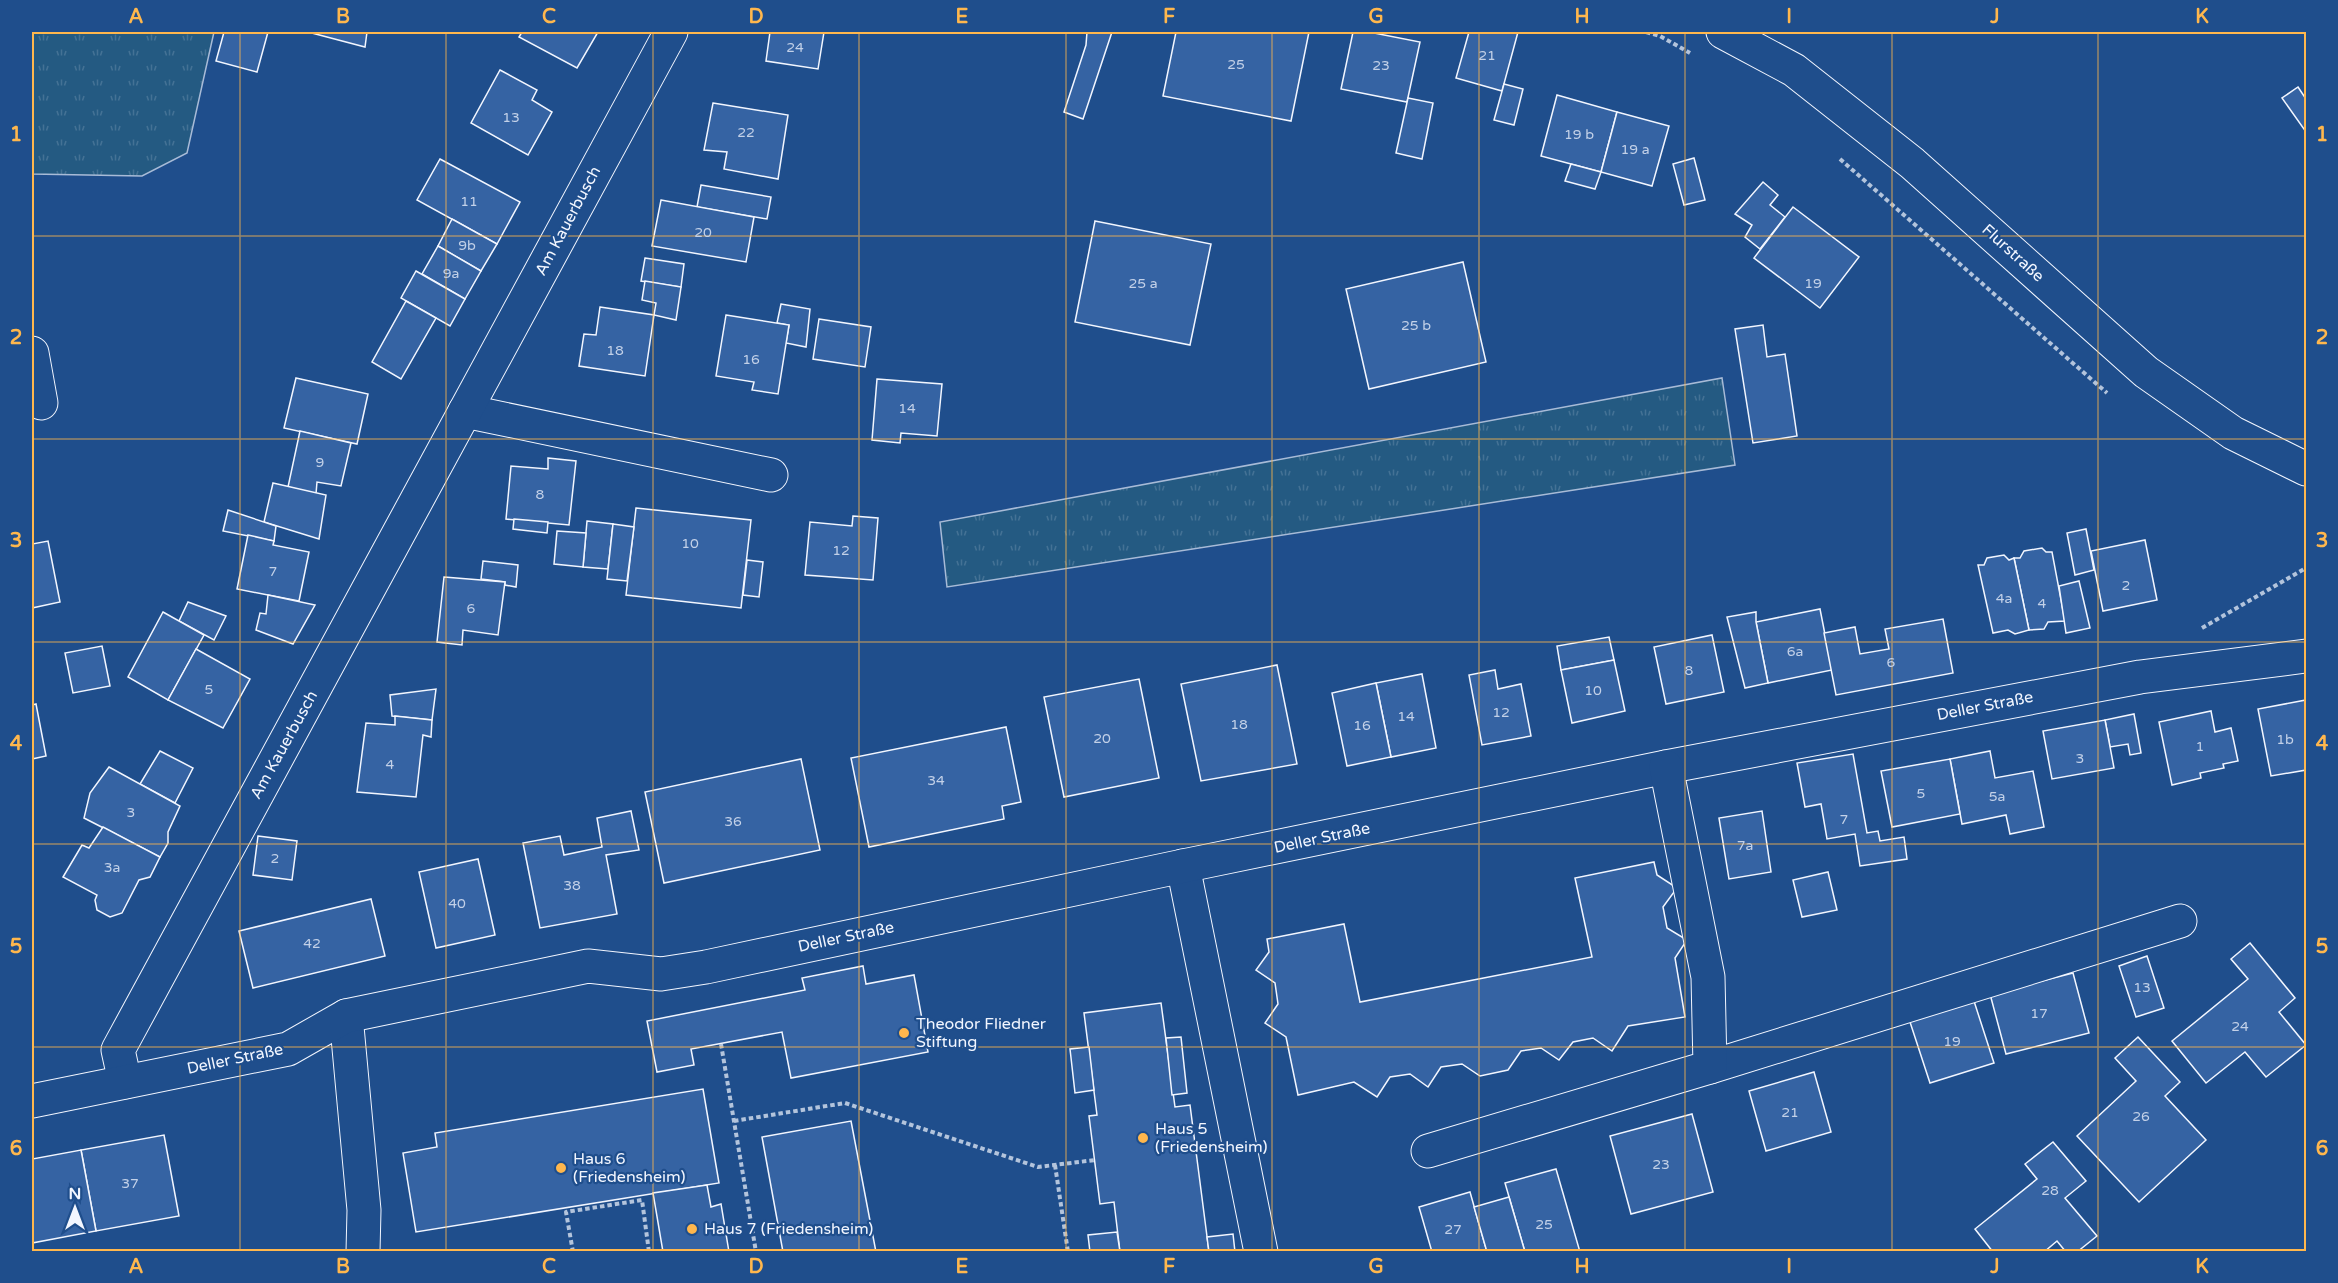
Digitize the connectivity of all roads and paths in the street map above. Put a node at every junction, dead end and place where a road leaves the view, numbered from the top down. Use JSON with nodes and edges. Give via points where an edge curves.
{"nodes":[{"id":1,"x":671,"y":32,"type":"edge"},
{"id":2,"x":1646,"y":32,"type":"edge"},
{"id":3,"x":1723,"y":32,"type":"edge"},
{"id":4,"x":1660,"y":36,"type":"dead end"},
{"id":5,"x":32,"y":353,"type":"edge"},
{"id":6,"x":41,"y":404,"type":"dead end"},
{"id":7,"x":465,"y":411,"type":"junction"},
{"id":8,"x":2307,"y":469,"type":"edge"},
{"id":9,"x":771,"y":475,"type":"dead end"},
{"id":10,"x":2307,"y":568,"type":"edge"},
{"id":11,"x":2199,"y":630,"type":"dead end"},
{"id":12,"x":2307,"y":656,"type":"edge"},
{"id":13,"x":1666,"y":767,"type":"junction"},
{"id":14,"x":1183,"y":866,"type":"junction"},
{"id":15,"x":2180,"y":921,"type":"dead end"},
{"id":16,"x":346,"y":1016,"type":"junction"},
{"id":17,"x":721,"y":1044,"type":"dead end"},
{"id":18,"x":1710,"y":1067,"type":"junction"},
{"id":19,"x":124,"y":1082,"type":"junction"},
{"id":20,"x":32,"y":1101,"type":"edge"},
{"id":21,"x":735,"y":1121,"type":"junction"},
{"id":22,"x":1428,"y":1151,"type":"dead end"},
{"id":23,"x":1095,"y":1160,"type":"dead end"},
{"id":24,"x":1055,"y":1165,"type":"junction"},
{"id":25,"x":363,"y":1251,"type":"edge"},
{"id":26,"x":573,"y":1251,"type":"edge"},
{"id":27,"x":649,"y":1251,"type":"edge"},
{"id":28,"x":756,"y":1251,"type":"edge"},
{"id":29,"x":1068,"y":1251,"type":"edge"},
{"id":30,"x":1261,"y":1251,"type":"edge"}],
"edges":[{"from":1,"to":7,"type":"street","name":"Am Kauerbusch"},
{"from":2,"to":4,"type":"path"},
{"from":3,"to":8,"type":"street","name":"Flurstraße","via":[[1794,70],[1912,163],[2146,372],[2234,433]]},
{"from":5,"to":6,"type":"street"},
{"from":7,"to":9,"type":"street"},
{"from":7,"to":19,"type":"street","name":"Am Kauerbusch","via":[[118,1050]]},
{"from":10,"to":11,"type":"path"},
{"from":12,"to":13,"type":"street","name":"Deller Straße","via":[[2140,676]]},
{"from":13,"to":14,"type":"street","name":"Deller Straße"},
{"from":13,"to":18,"type":"street","via":[[1708,978]]},
{"from":14,"to":16,"type":"street","name":"Deller Straße","via":[[706,967],[661,974],[588,966]]},
{"from":14,"to":30,"type":"street"},
{"from":15,"to":18,"type":"street"},
{"from":16,"to":19,"type":"street","name":"Deller Straße","via":[[288,1049]]},
{"from":16,"to":25,"type":"street","via":[[364,1210]]},
{"from":17,"to":21,"type":"path"},
{"from":18,"to":22,"type":"street"},
{"from":19,"to":20,"type":"street","name":"Deller Straße"},
{"from":21,"to":24,"type":"path","via":[[845,1103],[1038,1167]]},
{"from":21,"to":28,"type":"path"},
{"from":23,"to":24,"type":"path"},
{"from":24,"to":29,"type":"path"},
{"from":26,"to":27,"type":"path","via":[[566,1212],[642,1200]]}]}
